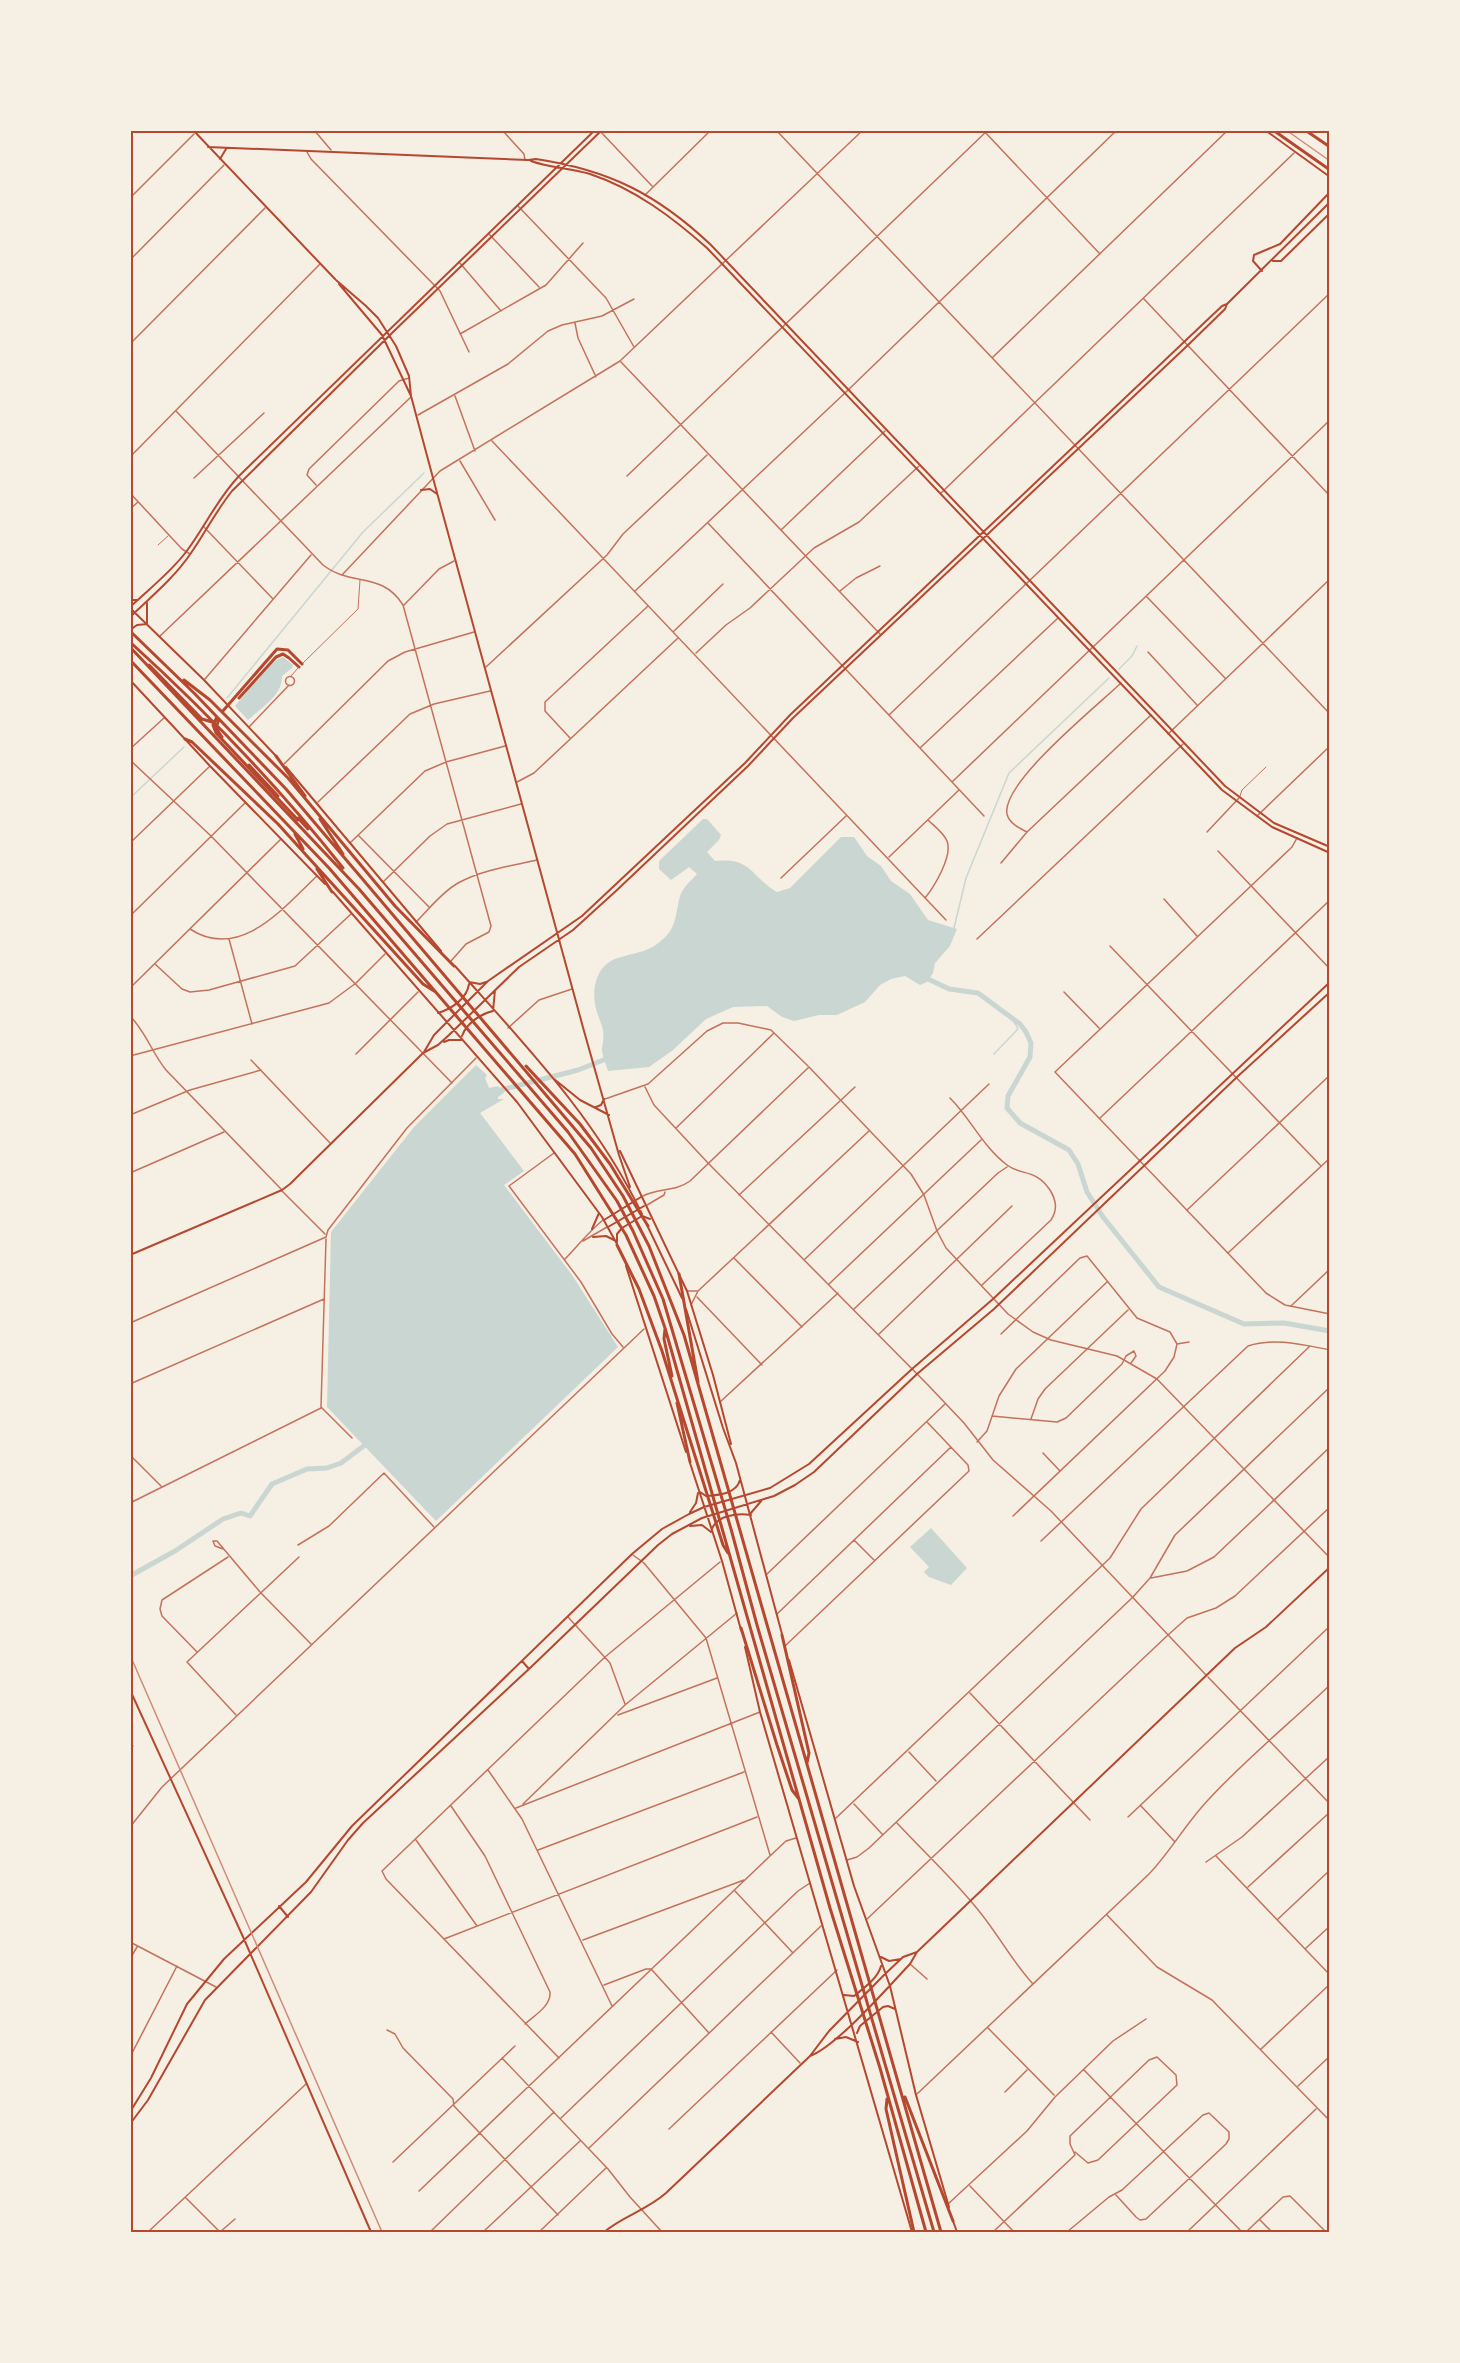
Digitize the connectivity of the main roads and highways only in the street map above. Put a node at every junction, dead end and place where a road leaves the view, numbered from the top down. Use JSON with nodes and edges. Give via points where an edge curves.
{"nodes":[{"id":1,"x":594,"y":130,"type":"edge"},
{"id":2,"x":1265,"y":130,"type":"edge"},
{"id":3,"x":1273,"y":130,"type":"edge"},
{"id":4,"x":1305,"y":130,"type":"edge"},
{"id":5,"x":600,"y":131,"type":"edge"},
{"id":6,"x":194,"y":132,"type":"edge"},
{"id":7,"x":208,"y":147,"type":"junction"},
{"id":8,"x":1329,"y":147,"type":"edge"},
{"id":9,"x":227,"y":148,"type":"junction"},
{"id":10,"x":220,"y":159,"type":"junction"},
{"id":11,"x":526,"y":160,"type":"junction"},
{"id":12,"x":561,"y":163,"type":"junction"},
{"id":13,"x":566,"y":164,"type":"junction"},
{"id":14,"x":557,"y":166,"type":"junction"},
{"id":15,"x":563,"y":168,"type":"junction"},
{"id":16,"x":1329,"y":170,"type":"edge"},
{"id":17,"x":610,"y":177,"type":"junction"},
{"id":18,"x":1329,"y":177,"type":"edge"},
{"id":19,"x":608,"y":181,"type":"junction"},
{"id":20,"x":1329,"y":192,"type":"edge"},
{"id":21,"x":1329,"y":202,"type":"edge"},
{"id":22,"x":1329,"y":213,"type":"edge"},
{"id":23,"x":1273,"y":261,"type":"junction"},
{"id":24,"x":1262,"y":271,"type":"junction"},
{"id":25,"x":336,"y":280,"type":"junction"},
{"id":26,"x":757,"y":294,"type":"junction"},
{"id":27,"x":753,"y":297,"type":"junction"},
{"id":28,"x":1227,"y":304,"type":"junction"},
{"id":29,"x":387,"y":331,"type":"junction"},
{"id":30,"x":382,"y":335,"type":"junction"},
{"id":31,"x":389,"y":335,"type":"junction"},
{"id":32,"x":385,"y":339,"type":"junction"},
{"id":33,"x":817,"y":357,"type":"junction"},
{"id":34,"x":358,"y":358,"type":"junction"},
{"id":35,"x":814,"y":361,"type":"junction"},
{"id":36,"x":362,"y":362,"type":"junction"},
{"id":37,"x":341,"y":375,"type":"junction"},
{"id":38,"x":345,"y":379,"type":"junction"},
{"id":39,"x":1136,"y":388,"type":"junction"},
{"id":40,"x":1139,"y":391,"type":"junction"},
{"id":41,"x":411,"y":396,"type":"junction"},
{"id":42,"x":318,"y":398,"type":"junction"},
{"id":43,"x":322,"y":401,"type":"junction"},
{"id":44,"x":294,"y":422,"type":"junction"},
{"id":45,"x":297,"y":426,"type":"junction"},
{"id":46,"x":268,"y":447,"type":"junction"},
{"id":47,"x":904,"y":449,"type":"junction"},
{"id":48,"x":272,"y":451,"type":"junction"},
{"id":49,"x":901,"y":453,"type":"junction"},
{"id":50,"x":1037,"y":482,"type":"junction"},
{"id":51,"x":1040,"y":485,"type":"junction"},
{"id":52,"x":421,"y":490,"type":"road end"},
{"id":53,"x":437,"y":494,"type":"junction"},
{"id":54,"x":982,"y":532,"type":"junction"},
{"id":55,"x":979,"y":536,"type":"junction"},
{"id":56,"x":986,"y":536,"type":"junction"},
{"id":57,"x":983,"y":540,"type":"junction"},
{"id":58,"x":917,"y":594,"type":"junction"},
{"id":59,"x":921,"y":598,"type":"junction"},
{"id":60,"x":130,"y":600,"type":"edge"},
{"id":61,"x":138,"y":600,"type":"junction"},
{"id":62,"x":147,"y":601,"type":"junction"},
{"id":63,"x":130,"y":608,"type":"edge"},
{"id":64,"x":135,"y":613,"type":"junction"},
{"id":65,"x":130,"y":617,"type":"edge"},
{"id":66,"x":147,"y":624,"type":"junction"},
{"id":67,"x":130,"y":630,"type":"edge"},
{"id":68,"x":131,"y":645,"type":"edge"},
{"id":69,"x":130,"y":660,"type":"edge"},
{"id":70,"x":302,"y":664,"type":"road end"},
{"id":71,"x":298,"y":667,"type":"road end"},
{"id":72,"x":179,"y":677,"type":"junction"},
{"id":73,"x":130,"y":680,"type":"edge"},
{"id":74,"x":242,"y":694,"type":"junction"},
{"id":75,"x":182,"y":696,"type":"junction"},
{"id":76,"x":809,"y":696,"type":"junction"},
{"id":77,"x":813,"y":700,"type":"junction"},
{"id":78,"x":218,"y":717,"type":"junction"},
{"id":79,"x":214,"y":722,"type":"junction"},
{"id":80,"x":185,"y":739,"type":"junction"},
{"id":81,"x":276,"y":756,"type":"junction"},
{"id":82,"x":250,"y":767,"type":"junction"},
{"id":83,"x":734,"y":773,"type":"junction"},
{"id":84,"x":1211,"y":773,"type":"junction"},
{"id":85,"x":737,"y":776,"type":"junction"},
{"id":86,"x":1208,"y":776,"type":"junction"},
{"id":87,"x":1248,"y":805,"type":"junction"},
{"id":88,"x":696,"y":809,"type":"junction"},
{"id":89,"x":1245,"y":809,"type":"junction"},
{"id":90,"x":699,"y":812,"type":"junction"},
{"id":91,"x":293,"y":829,"type":"junction"},
{"id":92,"x":661,"y":841,"type":"junction"},
{"id":93,"x":665,"y":845,"type":"junction"},
{"id":94,"x":1329,"y":847,"type":"edge"},
{"id":95,"x":330,"y":852,"type":"junction"},
{"id":96,"x":1329,"y":853,"type":"edge"},
{"id":97,"x":333,"y":861,"type":"junction"},
{"id":98,"x":350,"y":866,"type":"junction"},
{"id":99,"x":628,"y":873,"type":"junction"},
{"id":100,"x":631,"y":877,"type":"junction"},
{"id":101,"x":358,"y":889,"type":"junction"},
{"id":102,"x":332,"y":892,"type":"junction"},
{"id":103,"x":559,"y":933,"type":"junction"},
{"id":104,"x":561,"y":938,"type":"junction"},
{"id":105,"x":515,"y":962,"type":"junction"},
{"id":106,"x":454,"y":966,"type":"junction"},
{"id":107,"x":519,"y":967,"type":"junction"},
{"id":108,"x":488,"y":981,"type":"junction"},
{"id":109,"x":469,"y":982,"type":"junction"},
{"id":110,"x":1329,"y":982,"type":"edge"},
{"id":111,"x":496,"y":988,"type":"junction"},
{"id":112,"x":437,"y":992,"type":"junction"},
{"id":113,"x":477,"y":992,"type":"junction"},
{"id":114,"x":1329,"y":992,"type":"edge"},
{"id":115,"x":484,"y":1001,"type":"junction"},
{"id":116,"x":493,"y":1011,"type":"junction"},
{"id":117,"x":438,"y":1012,"type":"junction"},
{"id":118,"x":446,"y":1022,"type":"junction"},
{"id":119,"x":455,"y":1030,"type":"junction"},
{"id":120,"x":463,"y":1040,"type":"junction"},
{"id":121,"x":441,"y":1043,"type":"junction"},
{"id":122,"x":423,"y":1053,"type":"junction"},
{"id":123,"x":514,"y":1055,"type":"junction"},
{"id":124,"x":569,"y":1094,"type":"junction"},
{"id":125,"x":604,"y":1100,"type":"junction"},
{"id":126,"x":593,"y":1107,"type":"junction"},
{"id":127,"x":609,"y":1115,"type":"junction"},
{"id":128,"x":618,"y":1148,"type":"junction"},
{"id":129,"x":641,"y":1197,"type":"junction"},
{"id":130,"x":635,"y":1201,"type":"junction"},
{"id":131,"x":645,"y":1206,"type":"junction"},
{"id":132,"x":599,"y":1213,"type":"junction"},
{"id":133,"x":604,"y":1220,"type":"junction"},
{"id":134,"x":652,"y":1220,"type":"junction"},
{"id":135,"x":648,"y":1226,"type":"junction"},
{"id":136,"x":608,"y":1227,"type":"junction"},
{"id":137,"x":592,"y":1229,"type":"road end"},
{"id":138,"x":593,"y":1237,"type":"road end"},
{"id":139,"x":617,"y":1243,"type":"junction"},
{"id":140,"x":130,"y":1256,"type":"edge"},
{"id":141,"x":1038,"y":1256,"type":"junction"},
{"id":142,"x":1043,"y":1261,"type":"junction"},
{"id":143,"x":679,"y":1274,"type":"junction"},
{"id":144,"x":665,"y":1328,"type":"junction"},
{"id":145,"x":948,"y":1340,"type":"junction"},
{"id":146,"x":950,"y":1348,"type":"junction"},
{"id":147,"x":702,"y":1401,"type":"junction"},
{"id":148,"x":833,"y":1443,"type":"junction"},
{"id":149,"x":838,"y":1450,"type":"junction"},
{"id":150,"x":735,"y":1460,"type":"junction"},
{"id":151,"x":690,"y":1462,"type":"junction"},
{"id":152,"x":740,"y":1479,"type":"junction"},
{"id":153,"x":698,"y":1490,"type":"junction"},
{"id":154,"x":745,"y":1495,"type":"junction"},
{"id":155,"x":762,"y":1499,"type":"junction"},
{"id":156,"x":747,"y":1504,"type":"junction"},
{"id":157,"x":704,"y":1507,"type":"junction"},
{"id":158,"x":689,"y":1514,"type":"junction"},
{"id":159,"x":751,"y":1515,"type":"junction"},
{"id":160,"x":707,"y":1517,"type":"junction"},
{"id":161,"x":666,"y":1526,"type":"junction"},
{"id":162,"x":687,"y":1526,"type":"junction"},
{"id":163,"x":711,"y":1530,"type":"junction"},
{"id":164,"x":721,"y":1531,"type":"junction"},
{"id":165,"x":672,"y":1534,"type":"junction"},
{"id":166,"x":713,"y":1534,"type":"junction"},
{"id":167,"x":1329,"y":1567,"type":"edge"},
{"id":168,"x":741,"y":1628,"type":"junction"},
{"id":169,"x":782,"y":1635,"type":"junction"},
{"id":170,"x":522,"y":1661,"type":"junction"},
{"id":171,"x":529,"y":1669,"type":"junction"},
{"id":172,"x":130,"y":1690,"type":"edge"},
{"id":173,"x":807,"y":1765,"type":"junction"},
{"id":174,"x":800,"y":1802,"type":"junction"},
{"id":175,"x":279,"y":1906,"type":"junction"},
{"id":176,"x":288,"y":1917,"type":"junction"},
{"id":177,"x":244,"y":1939,"type":"junction"},
{"id":178,"x":250,"y":1952,"type":"junction"},
{"id":179,"x":917,"y":1952,"type":"junction"},
{"id":180,"x":879,"y":1956,"type":"junction"},
{"id":181,"x":901,"y":1959,"type":"junction"},
{"id":182,"x":881,"y":1962,"type":"junction"},
{"id":183,"x":884,"y":1975,"type":"junction"},
{"id":184,"x":890,"y":1986,"type":"junction"},
{"id":185,"x":844,"y":1995,"type":"junction"},
{"id":186,"x":895,"y":2009,"type":"junction"},
{"id":187,"x":849,"y":2011,"type":"junction"},
{"id":188,"x":852,"y":2022,"type":"junction"},
{"id":189,"x":856,"y":2036,"type":"junction"},
{"id":190,"x":835,"y":2039,"type":"junction"},
{"id":191,"x":858,"y":2042,"type":"junction"},
{"id":192,"x":810,"y":2055,"type":"junction"},
{"id":193,"x":894,"y":2068,"type":"junction"},
{"id":194,"x":887,"y":2094,"type":"junction"},
{"id":195,"x":130,"y":2112,"type":"edge"},
{"id":196,"x":130,"y":2124,"type":"edge"},
{"id":197,"x":953,"y":2221,"type":"junction"},
{"id":198,"x":371,"y":2232,"type":"edge"},
{"id":199,"x":604,"y":2232,"type":"edge"},
{"id":200,"x":913,"y":2232,"type":"edge"},
{"id":201,"x":926,"y":2232,"type":"edge"},
{"id":202,"x":934,"y":2232,"type":"edge"},
{"id":203,"x":941,"y":2232,"type":"edge"},
{"id":204,"x":957,"y":2232,"type":"edge"}],
"edges":[{"from":1,"to":12,"type":"main road"},
{"from":2,"to":18,"type":"main road"},
{"from":3,"to":16,"type":"highway"},
{"from":4,"to":8,"type":"highway"},
{"from":5,"to":13,"type":"main road"},
{"from":6,"to":7,"type":"main road"},
{"from":7,"to":9,"type":"main road"},
{"from":7,"to":10,"type":"main road"},
{"from":9,"to":10,"type":"main road"},
{"from":9,"to":11,"type":"main road"},
{"from":10,"to":25,"type":"main road"},
{"from":11,"to":12,"type":"main road"},
{"from":11,"to":14,"type":"main road"},
{"from":12,"to":13,"type":"main road"},
{"from":12,"to":14,"type":"main road"},
{"from":13,"to":15,"type":"main road"},
{"from":13,"to":17,"type":"main road"},
{"from":14,"to":15,"type":"main road"},
{"from":14,"to":29,"type":"main road"},
{"from":15,"to":19,"type":"main road"},
{"from":15,"to":31,"type":"main road"},
{"from":17,"to":19,"type":"main road"},
{"from":17,"to":26,"type":"main road","via":[[686,222]]},
{"from":19,"to":27,"type":"main road","via":[[676,221]]},
{"from":20,"to":24,"type":"main road","via":[[1280,244],[1254,255],[1253,261]]},
{"from":21,"to":23,"type":"main road"},
{"from":22,"to":23,"type":"main road","via":[[1281,261]]},
{"from":23,"to":24,"type":"main road"},
{"from":24,"to":28,"type":"main road"},
{"from":25,"to":29,"type":"main road","via":[[362,301]]},
{"from":25,"to":30,"type":"main road"},
{"from":26,"to":27,"type":"main road"},
{"from":26,"to":33,"type":"main road"},
{"from":27,"to":35,"type":"main road"},
{"from":28,"to":39,"type":"main road"},
{"from":28,"to":40,"type":"main road"},
{"from":29,"to":30,"type":"main road"},
{"from":29,"to":31,"type":"main road"},
{"from":30,"to":32,"type":"main road"},
{"from":30,"to":34,"type":"main road"},
{"from":31,"to":32,"type":"main road"},
{"from":31,"to":41,"type":"main road","via":[[410,378]]},
{"from":32,"to":36,"type":"main road"},
{"from":32,"to":41,"type":"main road"},
{"from":33,"to":35,"type":"main road"},
{"from":33,"to":47,"type":"main road"},
{"from":34,"to":36,"type":"main road"},
{"from":34,"to":37,"type":"main road"},
{"from":35,"to":49,"type":"main road"},
{"from":36,"to":38,"type":"main road"},
{"from":37,"to":38,"type":"main road"},
{"from":37,"to":42,"type":"main road"},
{"from":38,"to":43,"type":"main road"},
{"from":39,"to":40,"type":"main road"},
{"from":39,"to":50,"type":"main road"},
{"from":40,"to":51,"type":"main road"},
{"from":41,"to":53,"type":"main road"},
{"from":42,"to":43,"type":"main road"},
{"from":42,"to":44,"type":"main road"},
{"from":43,"to":45,"type":"main road"},
{"from":44,"to":45,"type":"main road"},
{"from":44,"to":46,"type":"main road"},
{"from":45,"to":48,"type":"main road"},
{"from":46,"to":48,"type":"main road"},
{"from":46,"to":61,"type":"main road","via":[[218,501],[186,552]]},
{"from":47,"to":49,"type":"main road"},
{"from":47,"to":54,"type":"main road"},
{"from":48,"to":62,"type":"main road","via":[[219,507],[191,554]]},
{"from":49,"to":55,"type":"main road"},
{"from":50,"to":51,"type":"main road"},
{"from":50,"to":54,"type":"main road"},
{"from":51,"to":56,"type":"main road"},
{"from":52,"to":53,"type":"main road","via":[[430,489]]},
{"from":53,"to":103,"type":"main road"},
{"from":54,"to":55,"type":"main road"},
{"from":54,"to":56,"type":"main road"},
{"from":55,"to":57,"type":"main road"},
{"from":55,"to":58,"type":"main road"},
{"from":56,"to":57,"type":"main road"},
{"from":56,"to":84,"type":"main road"},
{"from":57,"to":59,"type":"main road"},
{"from":57,"to":86,"type":"main road"},
{"from":58,"to":59,"type":"main road"},
{"from":58,"to":76,"type":"main road"},
{"from":59,"to":77,"type":"main road"},
{"from":60,"to":61,"type":"main road"},
{"from":61,"to":63,"type":"main road"},
{"from":62,"to":64,"type":"main road"},
{"from":62,"to":66,"type":"main road"},
{"from":63,"to":64,"type":"main road"},
{"from":64,"to":65,"type":"main road"},
{"from":64,"to":66,"type":"main road"},
{"from":66,"to":67,"type":"main road"},
{"from":66,"to":81,"type":"main road"},
{"from":67,"to":72,"type":"highway"},
{"from":68,"to":75,"type":"highway"},
{"from":68,"to":95,"type":"highway","via":[[233,742]]},
{"from":68,"to":97,"type":"highway"},
{"from":69,"to":91,"type":"highway"},
{"from":70,"to":74,"type":"highway","via":[[288,650],[277,649]]},
{"from":71,"to":74,"type":"highway","via":[[282,654]]},
{"from":72,"to":98,"type":"highway","via":[[286,789]]},
{"from":72,"to":106,"type":"highway","via":[[210,700],[288,778],[395,906]]},
{"from":73,"to":80,"type":"main road"},
{"from":74,"to":78,"type":"highway"},
{"from":75,"to":78,"type":"highway","via":[[206,719]]},
{"from":75,"to":79,"type":"highway","via":[[205,721]]},
{"from":76,"to":77,"type":"main road"},
{"from":76,"to":83,"type":"main road"},
{"from":77,"to":85,"type":"main road"},
{"from":78,"to":79,"type":"highway"},
{"from":78,"to":82,"type":"highway","via":[[217,730]]},
{"from":79,"to":82,"type":"highway","via":[[216,733]]},
{"from":80,"to":102,"type":"main road"},
{"from":80,"to":112,"type":"highway","via":[[278,824],[423,984]]},
{"from":81,"to":98,"type":"highway"},
{"from":81,"to":106,"type":"main road"},
{"from":82,"to":95,"type":"highway"},
{"from":82,"to":97,"type":"highway"},
{"from":83,"to":85,"type":"main road"},
{"from":83,"to":88,"type":"main road"},
{"from":84,"to":86,"type":"main road"},
{"from":84,"to":87,"type":"main road"},
{"from":85,"to":90,"type":"main road"},
{"from":86,"to":89,"type":"main road"},
{"from":87,"to":89,"type":"main road"},
{"from":87,"to":94,"type":"main road","via":[[1299,835]]},
{"from":88,"to":90,"type":"main road"},
{"from":88,"to":92,"type":"main road"},
{"from":89,"to":96,"type":"main road"},
{"from":90,"to":93,"type":"main road"},
{"from":91,"to":102,"type":"highway"},
{"from":91,"to":112,"type":"highway"},
{"from":92,"to":93,"type":"main road"},
{"from":92,"to":99,"type":"main road"},
{"from":93,"to":100,"type":"main road"},
{"from":95,"to":101,"type":"highway"},
{"from":97,"to":101,"type":"highway"},
{"from":98,"to":123,"type":"highway"},
{"from":99,"to":100,"type":"main road"},
{"from":99,"to":103,"type":"main road"},
{"from":100,"to":104,"type":"main road"},
{"from":101,"to":202,"type":"highway","via":[[568,1132],[617,1201],[663,1299]]},
{"from":102,"to":117,"type":"main road"},
{"from":103,"to":104,"type":"main road"},
{"from":103,"to":105,"type":"main road"},
{"from":104,"to":107,"type":"main road"},
{"from":104,"to":125,"type":"main road"},
{"from":105,"to":107,"type":"main road"},
{"from":105,"to":108,"type":"main road"},
{"from":106,"to":109,"type":"main road"},
{"from":107,"to":111,"type":"main road"},
{"from":108,"to":109,"type":"main road"},
{"from":108,"to":113,"type":"main road"},
{"from":109,"to":113,"type":"main road"},
{"from":109,"to":117,"type":"main road","via":[[462,998]]},
{"from":110,"to":141,"type":"main road"},
{"from":111,"to":115,"type":"main road"},
{"from":111,"to":116,"type":"main road"},
{"from":112,"to":144,"type":"highway","via":[[575,1154],[626,1235]]},
{"from":113,"to":115,"type":"main road"},
{"from":113,"to":118,"type":"main road"},
{"from":114,"to":142,"type":"main road"},
{"from":115,"to":116,"type":"main road"},
{"from":115,"to":119,"type":"main road"},
{"from":116,"to":120,"type":"main road","via":[[484,1013],[469,1026],[462,1033]]},
{"from":116,"to":124,"type":"main road"},
{"from":117,"to":118,"type":"main road"},
{"from":118,"to":119,"type":"main road"},
{"from":118,"to":122,"type":"main road"},
{"from":119,"to":120,"type":"main road"},
{"from":119,"to":121,"type":"main road"},
{"from":120,"to":121,"type":"main road"},
{"from":120,"to":132,"type":"main road","via":[[517,1102]]},
{"from":121,"to":122,"type":"main road"},
{"from":122,"to":140,"type":"main road","via":[[282,1190]]},
{"from":123,"to":135,"type":"highway","via":[[580,1124]]},
{"from":123,"to":147,"type":"highway","via":[[591,1148],[640,1228],[674,1304]]},
{"from":124,"to":126,"type":"main road"},
{"from":124,"to":135,"type":"main road","via":[[620,1170]]},
{"from":125,"to":126,"type":"main road"},
{"from":125,"to":127,"type":"main road"},
{"from":126,"to":127,"type":"main road"},
{"from":127,"to":128,"type":"main road"},
{"from":128,"to":129,"type":"main road"},
{"from":128,"to":130,"type":"main road"},
{"from":129,"to":130,"type":"main road"},
{"from":129,"to":131,"type":"main road"},
{"from":130,"to":133,"type":"main road"},
{"from":131,"to":134,"type":"main road"},
{"from":131,"to":136,"type":"main road"},
{"from":132,"to":133,"type":"main road"},
{"from":132,"to":137,"type":"main road"},
{"from":133,"to":136,"type":"main road"},
{"from":134,"to":139,"type":"main road","via":[[642,1216],[622,1228],[616,1234]]},
{"from":134,"to":143,"type":"main road"},
{"from":135,"to":150,"type":"main road","via":[[679,1290]]},
{"from":136,"to":139,"type":"main road"},
{"from":138,"to":139,"type":"main road","via":[[606,1236]]},
{"from":139,"to":151,"type":"main road"},
{"from":139,"to":164,"type":"highway","via":[[662,1351]]},
{"from":141,"to":142,"type":"main road"},
{"from":141,"to":145,"type":"main road"},
{"from":142,"to":146,"type":"main road"},
{"from":143,"to":147,"type":"highway"},
{"from":143,"to":150,"type":"main road"},
{"from":144,"to":151,"type":"highway","via":[[664,1339]]},
{"from":144,"to":164,"type":"highway"},
{"from":145,"to":146,"type":"main road"},
{"from":145,"to":148,"type":"main road"},
{"from":146,"to":149,"type":"main road"},
{"from":147,"to":173,"type":"highway"},
{"from":148,"to":149,"type":"main road"},
{"from":148,"to":154,"type":"main road","via":[[790,1477]]},
{"from":149,"to":155,"type":"main road","via":[[795,1485]]},
{"from":150,"to":152,"type":"main road"},
{"from":151,"to":153,"type":"main road"},
{"from":152,"to":153,"type":"main road","via":[[734,1490],[717,1495],[706,1496]]},
{"from":152,"to":154,"type":"main road"},
{"from":153,"to":157,"type":"main road"},
{"from":153,"to":158,"type":"main road"},
{"from":154,"to":156,"type":"main road"},
{"from":154,"to":157,"type":"main road"},
{"from":155,"to":156,"type":"main road"},
{"from":155,"to":159,"type":"main road"},
{"from":156,"to":159,"type":"main road"},
{"from":156,"to":160,"type":"main road"},
{"from":157,"to":158,"type":"main road"},
{"from":157,"to":160,"type":"main road"},
{"from":158,"to":161,"type":"main road"},
{"from":159,"to":163,"type":"main road","via":[[730,1516],[714,1523]]},
{"from":159,"to":169,"type":"main road"},
{"from":160,"to":162,"type":"main road"},
{"from":160,"to":163,"type":"main road"},
{"from":161,"to":165,"type":"main road"},
{"from":161,"to":170,"type":"main road"},
{"from":162,"to":165,"type":"main road"},
{"from":162,"to":166,"type":"main road","via":[[700,1524]]},
{"from":163,"to":166,"type":"main road"},
{"from":164,"to":174,"type":"highway"},
{"from":165,"to":171,"type":"main road"},
{"from":166,"to":168,"type":"main road"},
{"from":167,"to":179,"type":"main road","via":[[1266,1627],[1235,1648]]},
{"from":168,"to":174,"type":"highway","via":[[792,1790]]},
{"from":168,"to":185,"type":"main road","via":[[760,1712]]},
{"from":169,"to":173,"type":"highway","via":[[808,1753]]},
{"from":169,"to":180,"type":"main road","via":[[854,1886]]},
{"from":170,"to":171,"type":"main road"},
{"from":170,"to":175,"type":"main road","via":[[351,1826],[306,1882]]},
{"from":171,"to":176,"type":"main road","via":[[363,1823]]},
{"from":172,"to":177,"type":"main road"},
{"from":173,"to":193,"type":"highway"},
{"from":174,"to":194,"type":"highway"},
{"from":175,"to":176,"type":"main road"},
{"from":175,"to":177,"type":"main road"},
{"from":176,"to":178,"type":"main road"},
{"from":177,"to":178,"type":"main road"},
{"from":177,"to":195,"type":"main road","via":[[205,1980],[179,2018]]},
{"from":178,"to":196,"type":"main road","via":[[205,2000]]},
{"from":178,"to":198,"type":"main road"},
{"from":179,"to":181,"type":"main road"},
{"from":179,"to":184,"type":"main road"},
{"from":180,"to":181,"type":"main road"},
{"from":180,"to":182,"type":"main road"},
{"from":181,"to":183,"type":"main road"},
{"from":182,"to":183,"type":"main road"},
{"from":182,"to":185,"type":"main road","via":[[879,1973],[863,1989],[854,1996]]},
{"from":183,"to":184,"type":"main road"},
{"from":183,"to":187,"type":"main road"},
{"from":184,"to":186,"type":"main road"},
{"from":184,"to":188,"type":"main road"},
{"from":185,"to":187,"type":"main road"},
{"from":186,"to":189,"type":"main road","via":[[883,2007],[860,2026]]},
{"from":186,"to":197,"type":"main road"},
{"from":187,"to":188,"type":"main road"},
{"from":187,"to":192,"type":"main road"},
{"from":188,"to":189,"type":"main road"},
{"from":188,"to":190,"type":"main road"},
{"from":189,"to":191,"type":"main road"},
{"from":190,"to":191,"type":"main road","via":[[846,2037]]},
{"from":190,"to":192,"type":"main road"},
{"from":191,"to":200,"type":"main road"},
{"from":192,"to":199,"type":"main road","via":[[666,2193]]},
{"from":193,"to":197,"type":"highway"},
{"from":193,"to":203,"type":"highway"},
{"from":194,"to":200,"type":"highway","via":[[886,2109]]},
{"from":194,"to":201,"type":"highway"},
{"from":197,"to":204,"type":"main road"}]}
